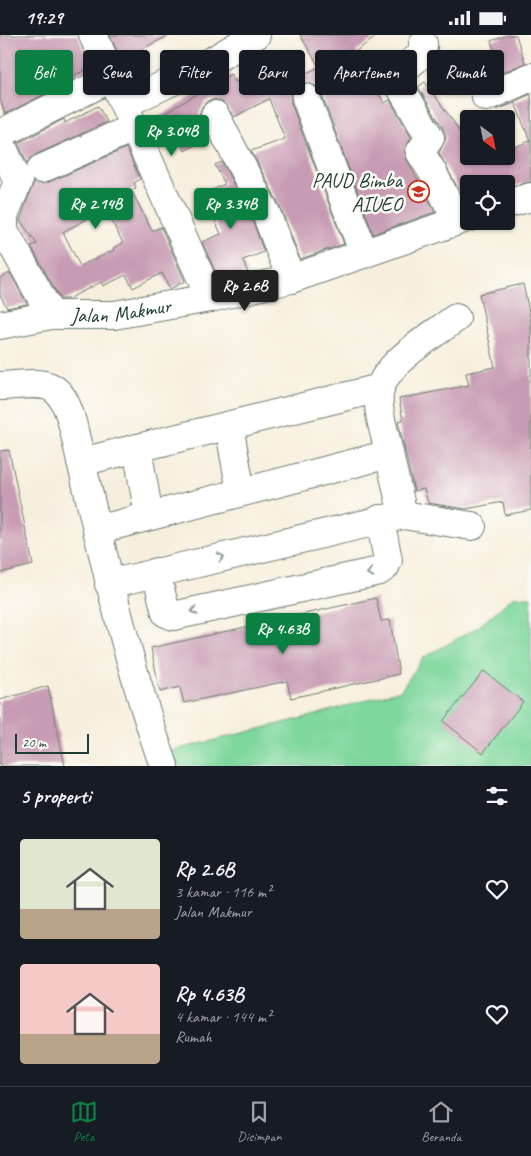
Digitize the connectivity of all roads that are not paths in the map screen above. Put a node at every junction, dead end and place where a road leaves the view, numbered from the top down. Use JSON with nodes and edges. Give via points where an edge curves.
{"nodes":[{"id":1,"x":93,"y":35,"type":"edge"},
{"id":2,"x":256,"y":35,"type":"edge"},
{"id":3,"x":423,"y":44,"type":"dead end"},
{"id":4,"x":100,"y":50,"type":"edge"},
{"id":5,"x":531,"y":77,"type":"edge"},
{"id":6,"x":83,"y":92,"type":"edge"},
{"id":7,"x":121,"y":95,"type":"edge"},
{"id":8,"x":306,"y":97,"type":"dead end"},
{"id":9,"x":486,"y":97,"type":"dead end"},
{"id":10,"x":215,"y":115,"type":"dead end"},
{"id":11,"x":130,"y":116,"type":"junction"},
{"id":12,"x":0,"y":134,"type":"edge"},
{"id":13,"x":0,"y":141,"type":"edge"},
{"id":14,"x":41,"y":169,"type":"dead end"},
{"id":15,"x":531,"y":197,"type":"edge"},
{"id":16,"x":515,"y":201,"type":"edge"},
{"id":17,"x":460,"y":214,"type":"edge"},
{"id":18,"x":460,"y":220,"type":"edge"},
{"id":19,"x":364,"y":254,"type":"junction"},
{"id":20,"x":291,"y":279,"type":"junction"},
{"id":21,"x":210,"y":299,"type":"junction"},
{"id":22,"x":51,"y":315,"type":"junction"},
{"id":23,"x":456,"y":318,"type":"dead end"},
{"id":24,"x":0,"y":325,"type":"edge"},
{"id":25,"x":0,"y":386,"type":"edge"},
{"id":26,"x":380,"y":388,"type":"junction"},
{"id":27,"x":229,"y":426,"type":"junction"},
{"id":28,"x":137,"y":448,"type":"junction"},
{"id":29,"x":389,"y":454,"type":"junction"},
{"id":30,"x":81,"y":462,"type":"junction"},
{"id":31,"x":241,"y":492,"type":"junction"},
{"id":32,"x":149,"y":516,"type":"junction"},
{"id":33,"x":391,"y":517,"type":"junction"},
{"id":34,"x":472,"y":526,"type":"dead end"},
{"id":35,"x":97,"y":530,"type":"junction"},
{"id":36,"x":156,"y":572,"type":"junction"},
{"id":37,"x":109,"y":584,"type":"junction"},
{"id":38,"x":164,"y":766,"type":"edge"}],
"edges":[{"from":1,"to":4,"type":"street"},
{"from":2,"to":11,"type":"street","via":[[200,68]]},
{"from":3,"to":17,"type":"street","via":[[421,53],[400,74],[398,81],[430,139],[420,152]]},
{"from":5,"to":9,"type":"street"},
{"from":6,"to":12,"type":"street"},
{"from":7,"to":11,"type":"street"},
{"from":8,"to":19,"type":"street"},
{"from":10,"to":20,"type":"street","via":[[266,213]]},
{"from":11,"to":14,"type":"street"},
{"from":11,"to":21,"type":"street"},
{"from":13,"to":22,"type":"street","via":[[18,182],[4,215],[4,230]]},
{"from":15,"to":16,"type":"street"},
{"from":18,"to":19,"type":"street","name":"Jalan Makmur"},
{"from":19,"to":20,"type":"street","name":"Jalan Makmur"},
{"from":20,"to":21,"type":"street","name":"Jalan Makmur"},
{"from":21,"to":22,"type":"street","name":"Jalan Makmur","via":[[114,315]]},
{"from":22,"to":24,"type":"street","name":"Jalan Makmur"},
{"from":23,"to":26,"type":"street","via":[[399,361]]},
{"from":25,"to":30,"type":"street","via":[[46,385],[56,388],[67,405]]},
{"from":26,"to":27,"type":"street"},
{"from":26,"to":29,"type":"street"},
{"from":27,"to":28,"type":"street"},
{"from":27,"to":31,"type":"street"},
{"from":28,"to":30,"type":"street"},
{"from":28,"to":32,"type":"street"},
{"from":29,"to":31,"type":"street"},
{"from":29,"to":33,"type":"street"},
{"from":30,"to":35,"type":"street"},
{"from":31,"to":32,"type":"street"},
{"from":32,"to":35,"type":"street"},
{"from":33,"to":34,"type":"street"},
{"from":36,"to":33,"type":"street","one_way":true},
{"from":33,"to":36,"type":"street","one_way":true,"via":[[388,560],[379,571],[173,616],[166,613]]},
{"from":35,"to":37,"type":"street"},
{"from":36,"to":37,"type":"street"},
{"from":37,"to":38,"type":"street","via":[[136,684]]}]}
